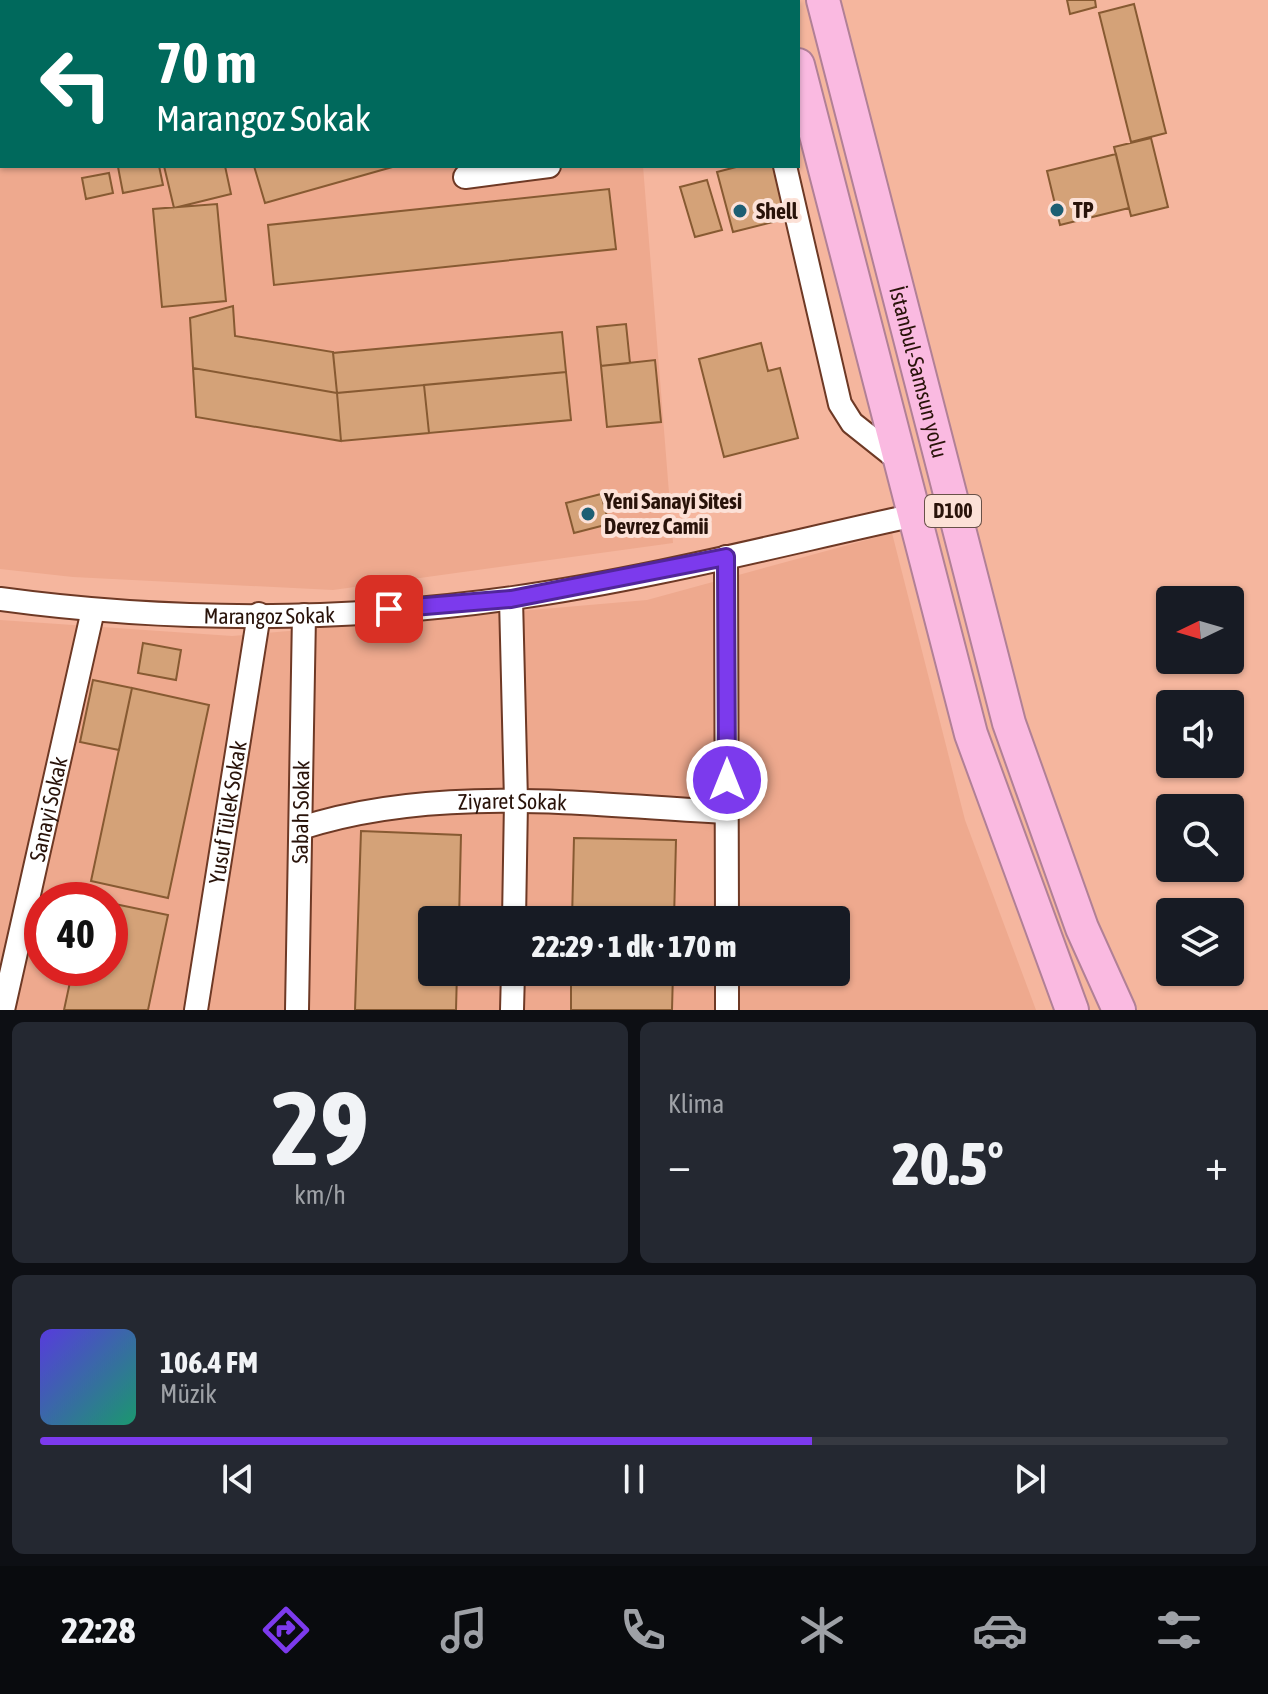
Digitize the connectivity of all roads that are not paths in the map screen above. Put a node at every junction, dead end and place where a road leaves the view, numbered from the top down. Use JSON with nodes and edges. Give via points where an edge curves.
{"nodes":[{"id":1,"x":823,"y":0,"type":"edge"},
{"id":2,"x":800,"y":73,"type":"edge"},
{"id":3,"x":534,"y":168,"type":"edge"},
{"id":4,"x":785,"y":168,"type":"edge"},
{"id":5,"x":465,"y":177,"type":"dead end"},
{"id":6,"x":901,"y":462,"type":"junction"},
{"id":7,"x":915,"y":515,"type":"junction"},
{"id":8,"x":726,"y":557,"type":"junction"},
{"id":9,"x":0,"y":599,"type":"edge"},
{"id":10,"x":511,"y":599,"type":"junction"},
{"id":11,"x":93,"y":610,"type":"junction"},
{"id":12,"x":259,"y":614,"type":"junction"},
{"id":13,"x":304,"y":615,"type":"junction"},
{"id":14,"x":516,"y":801,"type":"junction"},
{"id":15,"x":727,"y":812,"type":"junction"},
{"id":16,"x":301,"y":828,"type":"junction"},
{"id":17,"x":514,"y":906,"type":"edge"},
{"id":18,"x":727,"y":906,"type":"edge"},
{"id":19,"x":513,"y":986,"type":"edge"},
{"id":20,"x":727,"y":986,"type":"edge"},
{"id":21,"x":3,"y":1010,"type":"edge"},
{"id":22,"x":196,"y":1010,"type":"edge"},
{"id":23,"x":297,"y":1010,"type":"edge"},
{"id":24,"x":512,"y":1010,"type":"edge"},
{"id":25,"x":727,"y":1010,"type":"edge"},
{"id":26,"x":1072,"y":1010,"type":"edge"},
{"id":27,"x":1119,"y":1010,"type":"edge"}],
"edges":[{"from":1,"to":27,"type":"highway","name":"İstanbul-Samsun yolu","number":"D100","via":[[1009,723],[1082,928]]},
{"from":2,"to":6,"type":"highway","name":"İstanbul-Samsun yolu","number":"D100"},
{"from":3,"to":5,"type":"street"},
{"from":4,"to":6,"type":"street","via":[[840,404],[852,423]]},
{"from":6,"to":7,"type":"highway","name":"İstanbul-Samsun yolu","number":"D100"},
{"from":7,"to":8,"type":"street","name":"Marangoz Sokak"},
{"from":7,"to":26,"type":"highway","name":"İstanbul-Samsun yolu","number":"D100","via":[[971,734]]},
{"from":8,"to":10,"type":"street","name":"Marangoz Sokak"},
{"from":8,"to":15,"type":"street"},
{"from":9,"to":11,"type":"street","name":"Marangoz Sokak"},
{"from":10,"to":13,"type":"street","name":"Marangoz Sokak"},
{"from":10,"to":14,"type":"street"},
{"from":11,"to":12,"type":"street","name":"Marangoz Sokak"},
{"from":11,"to":21,"type":"street","name":"Sanayi Sokak"},
{"from":12,"to":13,"type":"street","name":"Marangoz Sokak"},
{"from":12,"to":22,"type":"street","name":"Yusuf Tülek Sokak"},
{"from":13,"to":16,"type":"street","name":"Sabah Sokak"},
{"from":14,"to":15,"type":"street","name":"Ziyaret Sokak"},
{"from":14,"to":16,"type":"street","name":"Ziyaret Sokak","via":[[390,806]]},
{"from":14,"to":17,"type":"street"},
{"from":15,"to":18,"type":"street"},
{"from":16,"to":23,"type":"street","name":"Sabah Sokak"},
{"from":19,"to":24,"type":"street"},
{"from":20,"to":25,"type":"street"}]}
